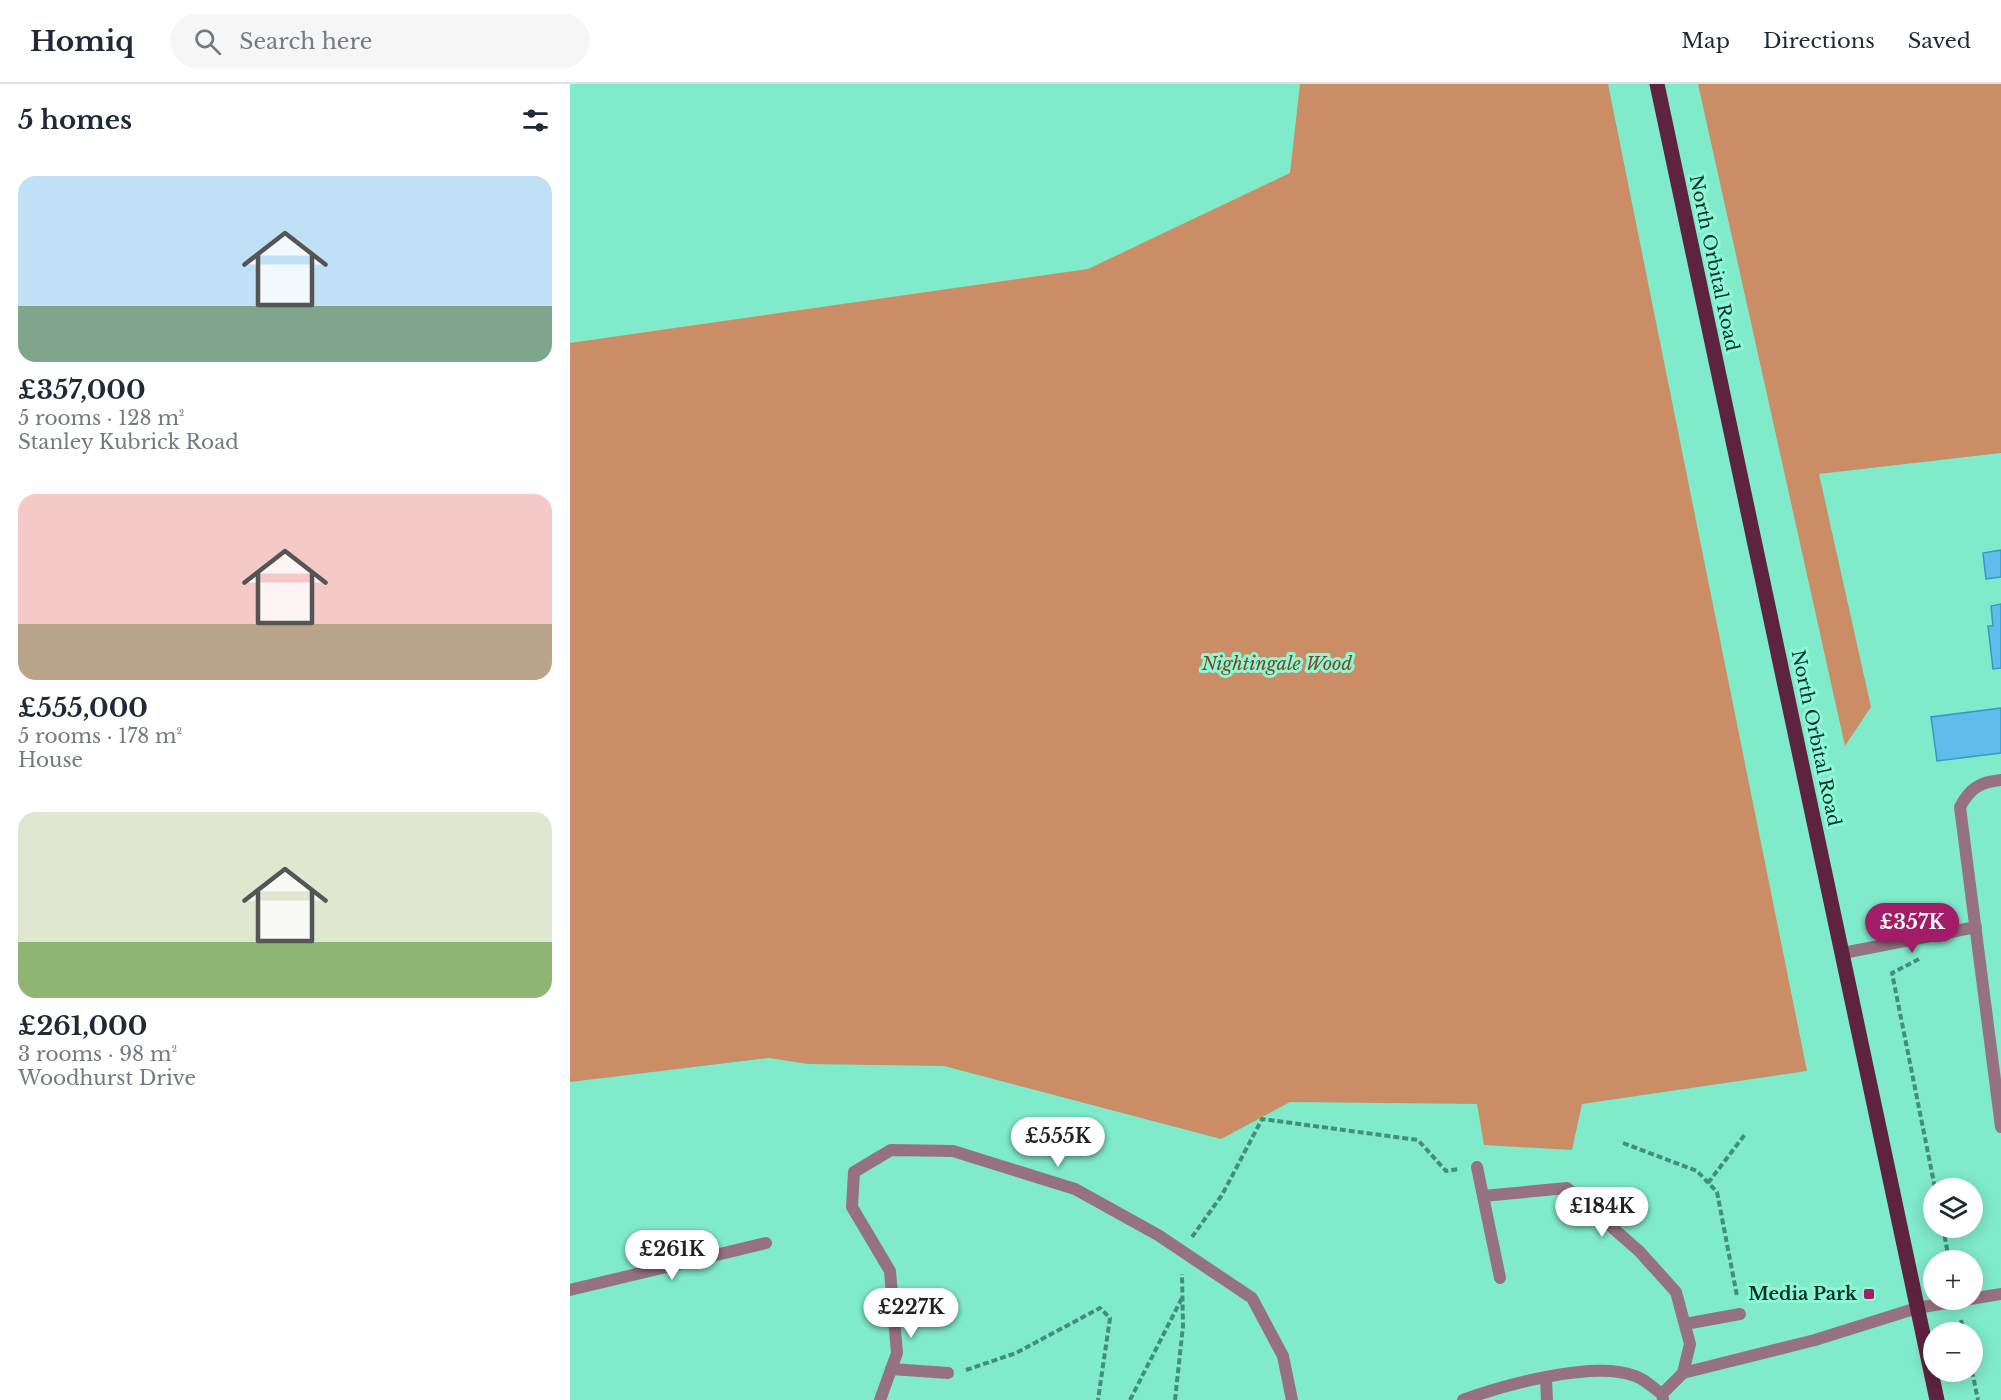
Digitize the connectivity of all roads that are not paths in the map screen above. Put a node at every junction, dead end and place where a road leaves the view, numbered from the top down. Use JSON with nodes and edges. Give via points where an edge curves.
{"nodes":[{"id":1,"x":1657,"y":84,"type":"edge"},
{"id":2,"x":2001,"y":780,"type":"edge"},
{"id":3,"x":1976,"y":927,"type":"junction"},
{"id":4,"x":1843,"y":952,"type":"junction"},
{"id":5,"x":2001,"y":1127,"type":"edge"},
{"id":6,"x":1477,"y":1167,"type":"road end"},
{"id":7,"x":1483,"y":1196,"type":"junction"},
{"id":8,"x":766,"y":1244,"type":"dead end"},
{"id":9,"x":1500,"y":1278,"type":"dead end"},
{"id":10,"x":570,"y":1290,"type":"edge"},
{"id":11,"x":2001,"y":1294,"type":"edge"},
{"id":12,"x":1917,"y":1308,"type":"junction"},
{"id":13,"x":1740,"y":1314,"type":"road end"},
{"id":14,"x":1685,"y":1324,"type":"junction"},
{"id":15,"x":891,"y":1369,"type":"junction"},
{"id":16,"x":948,"y":1373,"type":"road end"},
{"id":17,"x":1683,"y":1373,"type":"junction"},
{"id":18,"x":1546,"y":1378,"type":"junction"},
{"id":19,"x":1663,"y":1397,"type":"edge"},
{"id":20,"x":880,"y":1400,"type":"edge"},
{"id":21,"x":1292,"y":1400,"type":"edge"},
{"id":22,"x":1463,"y":1400,"type":"edge"},
{"id":23,"x":1547,"y":1400,"type":"edge"},
{"id":24,"x":1937,"y":1400,"type":"edge"}],
"edges":[{"from":1,"to":4,"type":"main road","name":"North Orbital Road"},
{"from":2,"to":3,"type":"street","via":[[1984,782],[1968,791],[1960,807]]},
{"from":3,"to":4,"type":"street"},
{"from":3,"to":5,"type":"street"},
{"from":4,"to":12,"type":"main road","name":"North Orbital Road"},
{"from":6,"to":7,"type":"street"},
{"from":7,"to":9,"type":"street"},
{"from":7,"to":14,"type":"street","via":[[1567,1188],[1640,1251],[1676,1292]]},
{"from":8,"to":10,"type":"street"},
{"from":11,"to":12,"type":"street"},
{"from":12,"to":17,"type":"street","via":[[1815,1340]]},
{"from":12,"to":24,"type":"main road","name":"North Orbital Road"},
{"from":13,"to":14,"type":"street"},
{"from":14,"to":17,"type":"street","via":[[1690,1344]]},
{"from":15,"to":16,"type":"street"},
{"from":15,"to":20,"type":"street"},
{"from":15,"to":21,"type":"street","via":[[897,1353],[890,1271],[852,1207],[854,1172],[891,1150],[953,1151],[1075,1189],[1252,1298],[1282,1356]]},
{"from":17,"to":19,"type":"street"},
{"from":18,"to":19,"type":"street","via":[[1593,1369],[1636,1376]]},
{"from":18,"to":22,"type":"street"},
{"from":18,"to":23,"type":"street"}]}
